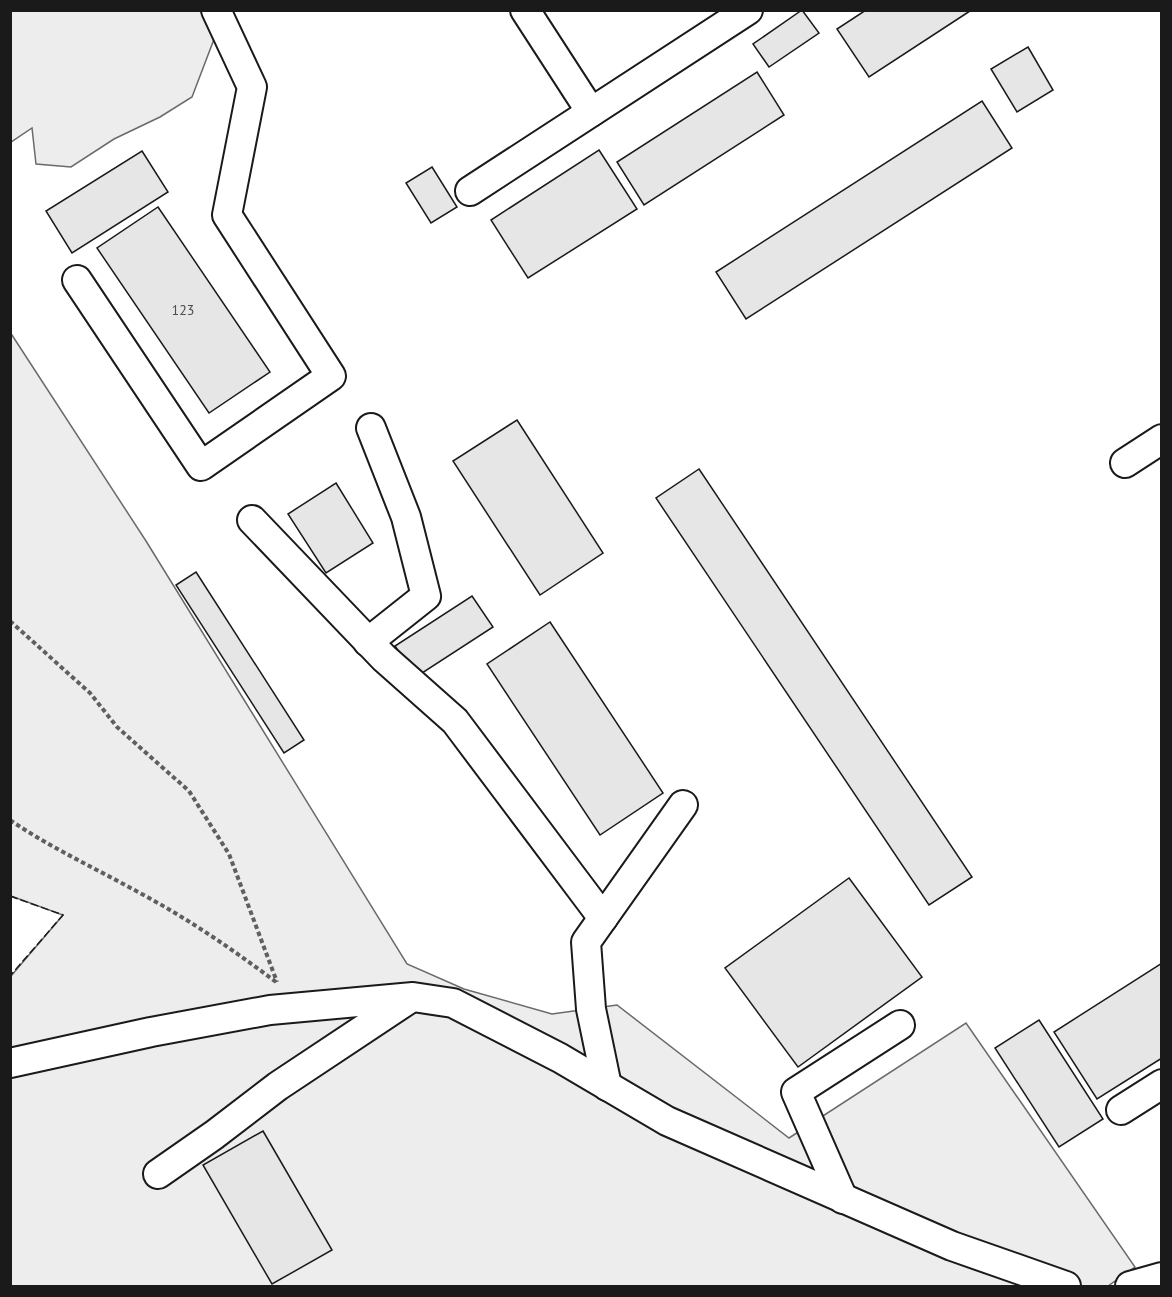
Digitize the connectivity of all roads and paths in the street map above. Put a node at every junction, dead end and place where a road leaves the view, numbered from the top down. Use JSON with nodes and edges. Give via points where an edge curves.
{"nodes":[{"id":1,"x":216,"y":10,"type":"edge"},
{"id":2,"x":525,"y":10,"type":"edge"},
{"id":3,"x":748,"y":10,"type":"edge"},
{"id":4,"x":591,"y":112,"type":"junction"},
{"id":5,"x":470,"y":191,"type":"dead end"},
{"id":6,"x":77,"y":280,"type":"dead end"},
{"id":7,"x":371,"y":428,"type":"dead end"},
{"id":8,"x":1161,"y":439,"type":"edge"},
{"id":9,"x":1125,"y":463,"type":"dead end"},
{"id":10,"x":252,"y":519,"type":"dead end"},
{"id":11,"x":10,"y":621,"type":"edge"},
{"id":12,"x":368,"y":642,"type":"junction"},
{"id":13,"x":682,"y":805,"type":"dead end"},
{"id":14,"x":10,"y":820,"type":"edge"},
{"id":15,"x":603,"y":918,"type":"junction"},
{"id":16,"x":277,"y":982,"type":"junction"},
{"id":17,"x":413,"y":997,"type":"junction"},
{"id":18,"x":299,"y":1008,"type":"junction"},
{"id":19,"x":900,"y":1025,"type":"dead end"},
{"id":20,"x":10,"y":1049,"type":"edge"},
{"id":21,"x":24,"y":1060,"type":"edge"},
{"id":22,"x":1161,"y":1084,"type":"edge"},
{"id":23,"x":607,"y":1086,"type":"junction"},
{"id":24,"x":1121,"y":1110,"type":"dead end"},
{"id":25,"x":158,"y":1174,"type":"dead end"},
{"id":26,"x":843,"y":1199,"type":"junction"},
{"id":27,"x":1160,"y":1277,"type":"edge"},
{"id":28,"x":1066,"y":1287,"type":"edge"},
{"id":29,"x":1130,"y":1287,"type":"edge"}],
"edges":[{"from":1,"to":6,"type":"street","via":[[252,87],[227,215],[332,376],[201,466]]},
{"from":2,"to":4,"type":"street"},
{"from":3,"to":4,"type":"street"},
{"from":4,"to":5,"type":"street"},
{"from":7,"to":12,"type":"street","via":[[406,517],[426,596]]},
{"from":8,"to":9,"type":"street"},
{"from":10,"to":12,"type":"street"},
{"from":11,"to":16,"type":"path","via":[[90,693],[117,727],[189,791],[229,854]]},
{"from":12,"to":15,"type":"street","via":[[455,721]]},
{"from":13,"to":15,"type":"street"},
{"from":14,"to":16,"type":"path","via":[[219,940]]},
{"from":15,"to":23,"type":"street","via":[[586,942],[591,1009]]},
{"from":16,"to":18,"type":"path"},
{"from":17,"to":18,"type":"street"},
{"from":17,"to":23,"type":"street","via":[[453,1003]]},
{"from":17,"to":25,"type":"street","via":[[278,1086]]},
{"from":18,"to":21,"type":"street","via":[[151,1032]]},
{"from":19,"to":26,"type":"street","via":[[796,1092]]},
{"from":20,"to":21,"type":"street"},
{"from":22,"to":24,"type":"street"},
{"from":23,"to":26,"type":"street","via":[[667,1121]]},
{"from":26,"to":28,"type":"street","via":[[952,1246]]},
{"from":27,"to":29,"type":"street"}]}
